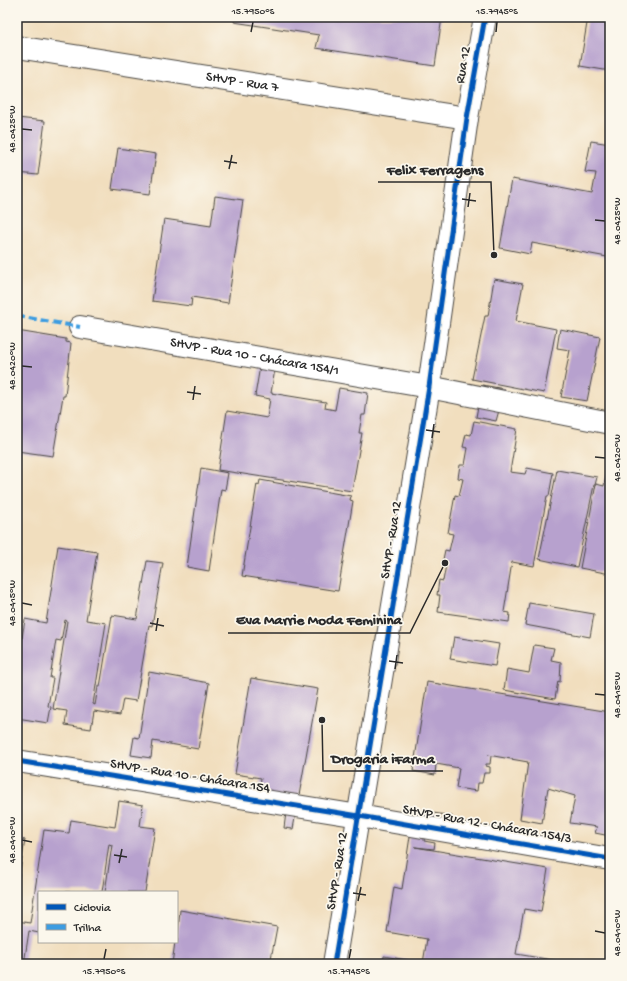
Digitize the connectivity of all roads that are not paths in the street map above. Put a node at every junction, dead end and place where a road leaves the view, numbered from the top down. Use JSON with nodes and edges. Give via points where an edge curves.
{"nodes":[{"id":1,"x":485,"y":17,"type":"edge"},
{"id":2,"x":17,"y":47,"type":"edge"},
{"id":3,"x":467,"y":118,"type":"junction"},
{"id":4,"x":80,"y":327,"type":"dead end"},
{"id":5,"x":429,"y":387,"type":"junction"},
{"id":6,"x":610,"y":423,"type":"edge"},
{"id":7,"x":17,"y":761,"type":"edge"},
{"id":8,"x":359,"y":816,"type":"junction"},
{"id":9,"x":610,"y":858,"type":"edge"},
{"id":10,"x":334,"y":964,"type":"edge"}],
"edges":[{"from":1,"to":3,"type":"street","name":"Rua 12"},
{"from":2,"to":3,"type":"street","name":"SHVP - Rua 7"},
{"from":3,"to":5,"type":"street","name":"SHVP - Rua 12"},
{"from":4,"to":5,"type":"street","name":"SHVP - Rua 10 - Chácara 154/1"},
{"from":5,"to":6,"type":"street","name":"SHVP - Rua 10 - Chácara 154/1"},
{"from":5,"to":8,"type":"street","name":"SHVP - Rua 12"},
{"from":7,"to":8,"type":"street","name":"SHVP - Rua 10 - Chácara 154"},
{"from":8,"to":9,"type":"street","name":"SHVP - Rua 12 - Chácara 154/3"},
{"from":8,"to":10,"type":"street","name":"SHVP - Rua 12"}]}
